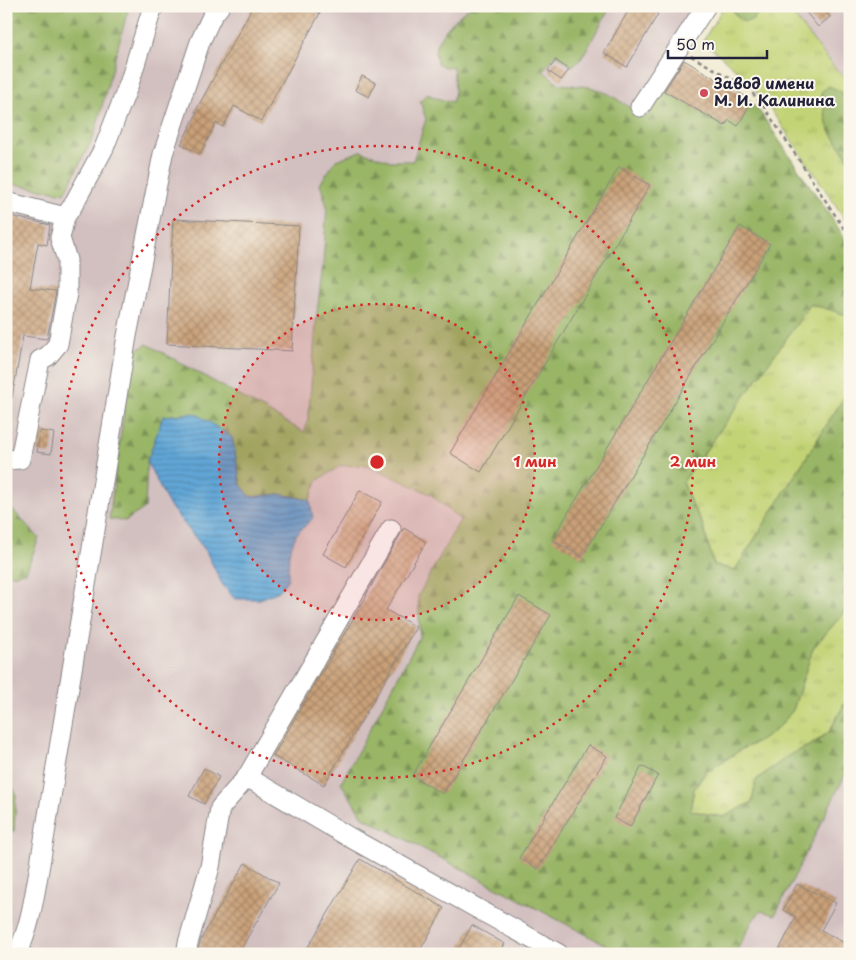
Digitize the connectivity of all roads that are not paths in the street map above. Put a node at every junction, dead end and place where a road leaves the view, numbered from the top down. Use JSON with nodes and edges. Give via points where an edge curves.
{"nodes":[{"id":1,"x":153,"y":6,"type":"edge"},
{"id":2,"x":220,"y":6,"type":"edge"},
{"id":3,"x":706,"y":6,"type":"edge"},
{"id":4,"x":640,"y":107,"type":"dead end"},
{"id":5,"x":6,"y":202,"type":"edge"},
{"id":6,"x":65,"y":217,"type":"junction"},
{"id":7,"x":6,"y":460,"type":"edge"},
{"id":8,"x":391,"y":529,"type":"dead end"},
{"id":9,"x":247,"y":777,"type":"junction"},
{"id":10,"x":533,"y":948,"type":"edge"},
{"id":11,"x":17,"y":954,"type":"edge"},
{"id":12,"x":186,"y":954,"type":"edge"},
{"id":13,"x":559,"y":954,"type":"edge"}],
"edges":[{"from":1,"to":6,"type":"lane","via":[[129,84],[104,148]]},
{"from":2,"to":11,"type":"lane","via":[[200,42],[163,154],[127,336],[39,870],[31,913]]},
{"from":3,"to":4,"type":"lane"},
{"from":5,"to":6,"type":"lane"},
{"from":6,"to":7,"type":"lane","via":[[60,238],[67,260],[67,293],[58,344],[40,360],[20,459]]},
{"from":8,"to":9,"type":"lane"},
{"from":9,"to":10,"type":"lane"},
{"from":9,"to":12,"type":"lane","via":[[220,808],[210,867]]},
{"from":10,"to":13,"type":"lane"}]}
